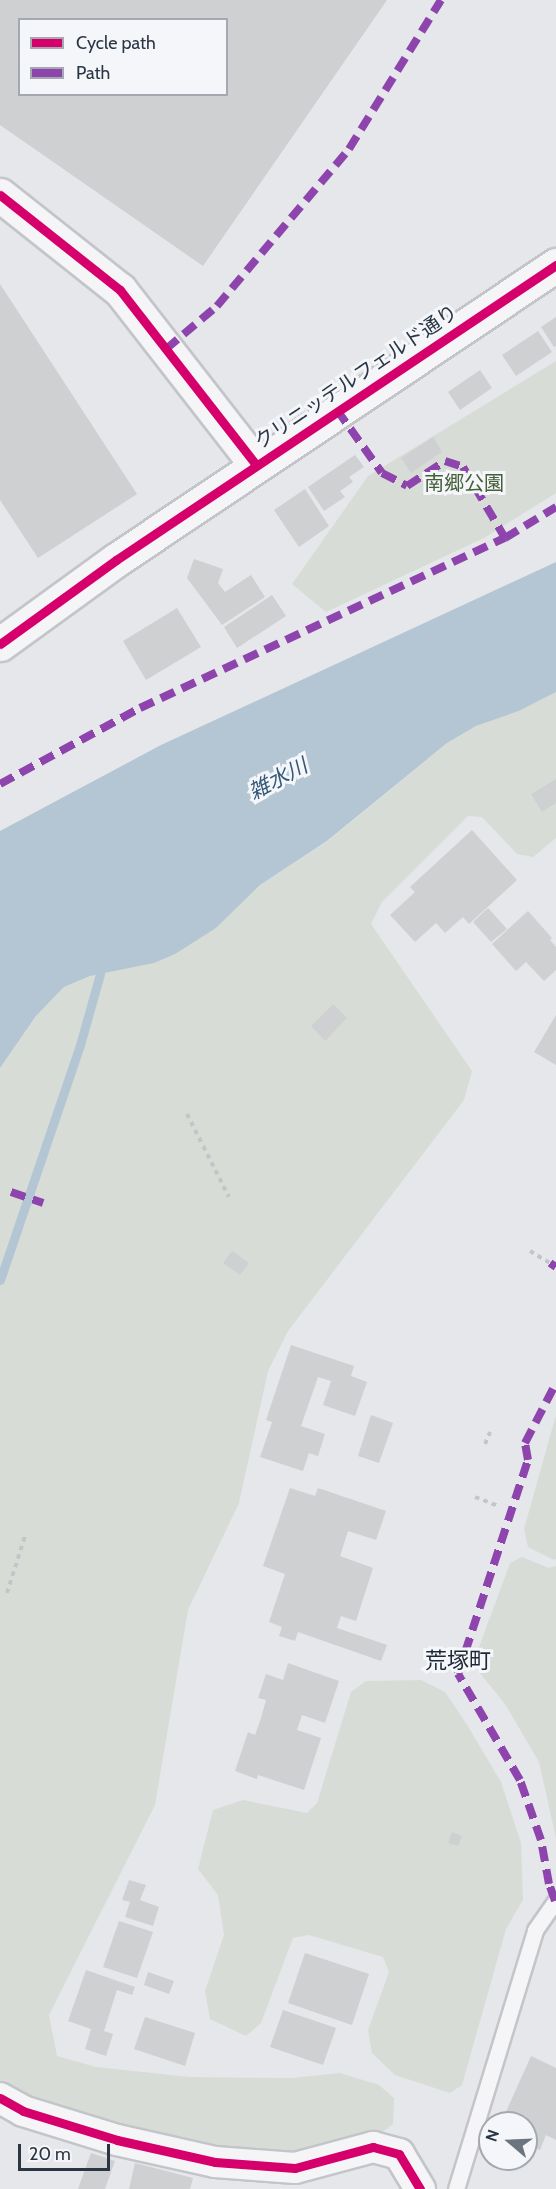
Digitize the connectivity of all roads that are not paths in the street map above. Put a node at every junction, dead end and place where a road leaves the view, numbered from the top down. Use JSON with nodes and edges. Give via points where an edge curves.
{"nodes":[{"id":1,"x":0,"y":195,"type":"edge"},
{"id":2,"x":556,"y":265,"type":"edge"},
{"id":3,"x":256,"y":465,"type":"junction"},
{"id":4,"x":0,"y":644,"type":"edge"},
{"id":5,"x":556,"y":1900,"type":"edge"},
{"id":6,"x":0,"y":2098,"type":"edge"},
{"id":7,"x":420,"y":2189,"type":"edge"},
{"id":8,"x":456,"y":2189,"type":"edge"}],
"edges":[{"from":1,"to":3,"type":"street","via":[[120,290]]},
{"from":2,"to":3,"type":"street","name":"クリニッテルフェルド通り"},
{"from":3,"to":4,"type":"street","name":"クリニッテルフェルド通り"},
{"from":5,"to":8,"type":"lane","via":[[535,1930]]},
{"from":6,"to":7,"type":"street","via":[[23,2111],[117,2140],[215,2162],[295,2168],[373,2147],[399,2154]]}]}
